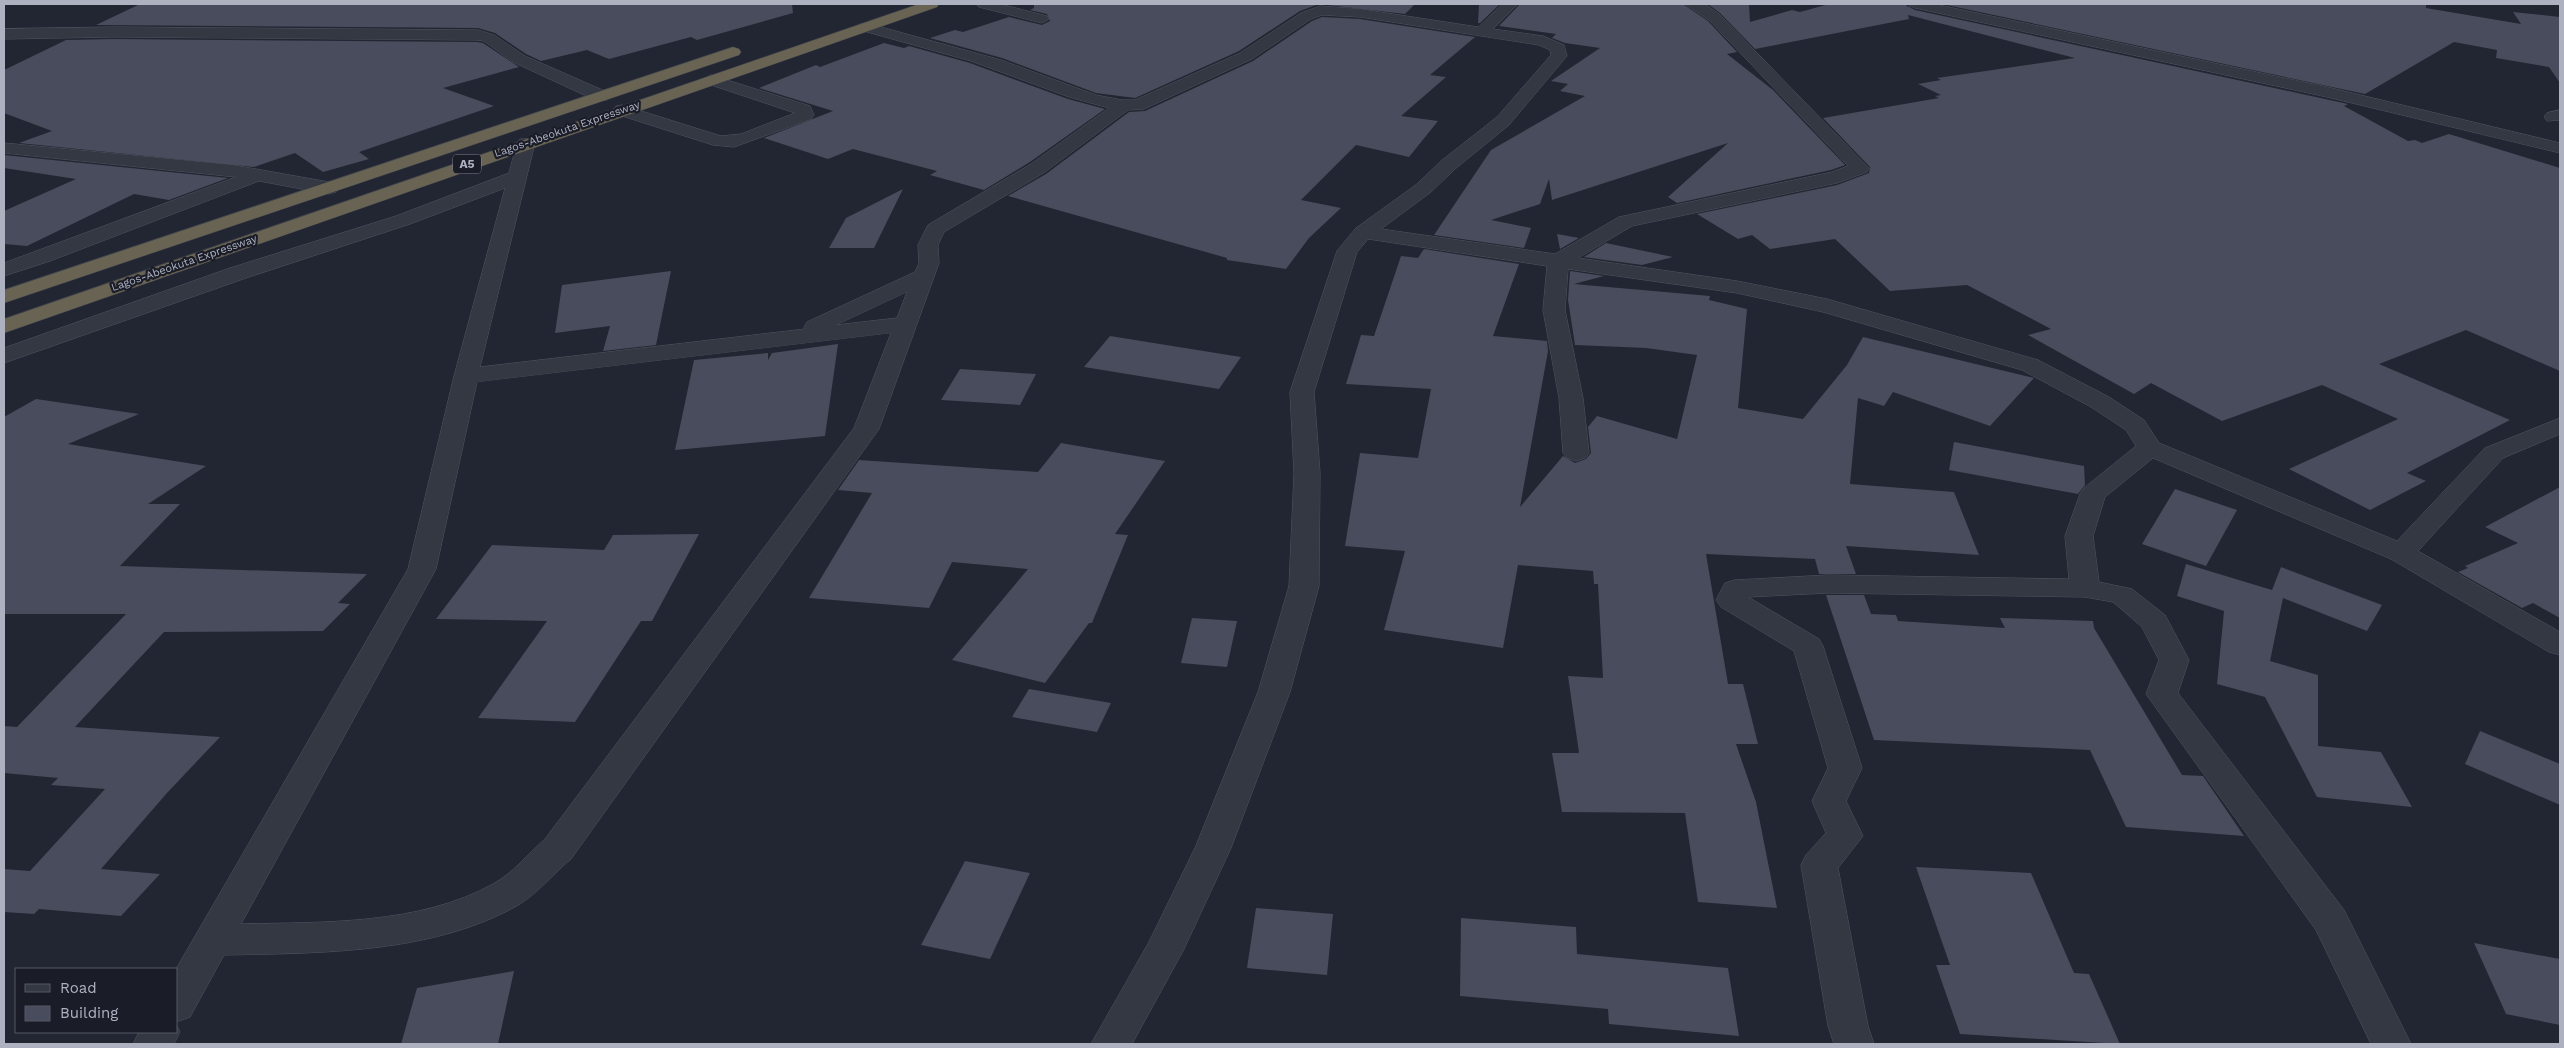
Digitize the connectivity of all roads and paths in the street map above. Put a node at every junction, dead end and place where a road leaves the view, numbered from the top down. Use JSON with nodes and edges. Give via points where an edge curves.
{"nodes":[{"id":1,"x":932,"y":4,"type":"edge"},
{"id":2,"x":984,"y":4,"type":"edge"},
{"id":3,"x":1511,"y":4,"type":"edge"},
{"id":4,"x":1692,"y":4,"type":"edge"},
{"id":5,"x":1915,"y":4,"type":"edge"},
{"id":6,"x":1324,"y":7,"type":"edge"},
{"id":7,"x":1042,"y":19,"type":"dead end"},
{"id":8,"x":864,"y":27,"type":"junction"},
{"id":9,"x":1482,"y":32,"type":"junction"},
{"id":10,"x":4,"y":34,"type":"edge"},
{"id":11,"x":749,"y":47,"type":"dead end"},
{"id":12,"x":711,"y":80,"type":"junction"},
{"id":13,"x":601,"y":96,"type":"junction"},
{"id":14,"x":1123,"y":106,"type":"junction"},
{"id":15,"x":622,"y":110,"type":"junction"},
{"id":16,"x":526,"y":143,"type":"junction"},
{"id":17,"x":4,"y":148,"type":"edge"},
{"id":18,"x":2560,"y":148,"type":"edge"},
{"id":19,"x":258,"y":176,"type":"junction"},
{"id":20,"x":518,"y":176,"type":"junction"},
{"id":21,"x":329,"y":188,"type":"junction"},
{"id":22,"x":1363,"y":232,"type":"junction"},
{"id":23,"x":1558,"y":261,"type":"junction"},
{"id":24,"x":4,"y":270,"type":"edge"},
{"id":25,"x":924,"y":276,"type":"junction"},
{"id":26,"x":4,"y":296,"type":"edge"},
{"id":27,"x":906,"y":324,"type":"junction"},
{"id":28,"x":4,"y":326,"type":"edge"},
{"id":29,"x":793,"y":337,"type":"junction"},
{"id":30,"x":4,"y":356,"type":"edge"},
{"id":31,"x":466,"y":376,"type":"junction"},
{"id":32,"x":2560,"y":425,"type":"edge"},
{"id":33,"x":2150,"y":448,"type":"junction"},
{"id":34,"x":1576,"y":453,"type":"dead end"},
{"id":35,"x":2401,"y":553,"type":"junction"},
{"id":36,"x":2085,"y":588,"type":"junction"},
{"id":37,"x":2560,"y":645,"type":"edge"},
{"id":38,"x":214,"y":940,"type":"junction"},
{"id":39,"x":178,"y":1002,"type":"edge"},
{"id":40,"x":159,"y":1033,"type":"edge"},
{"id":41,"x":153,"y":1044,"type":"edge"},
{"id":42,"x":1111,"y":1044,"type":"edge"},
{"id":43,"x":1854,"y":1044,"type":"edge"},
{"id":44,"x":2391,"y":1044,"type":"edge"}],
"edges":[{"from":1,"to":8,"type":"highway","name":"Lagos-Abeokuta Expressway","number":"A5"},
{"from":2,"to":7,"type":"street"},
{"from":3,"to":9,"type":"street"},
{"from":4,"to":23,"type":"street","via":[[1714,17],[1860,168],[1837,177],[1626,221]]},
{"from":5,"to":18,"type":"street","via":[[2327,92]]},
{"from":6,"to":9,"type":"street"},
{"from":6,"to":14,"type":"street","via":[[1246,56],[1138,105]]},
{"from":8,"to":12,"type":"highway","name":"Lagos-Abeokuta Expressway","number":"A5"},
{"from":8,"to":14,"type":"street","via":[[1012,69]]},
{"from":9,"to":22,"type":"street","via":[[1543,41],[1558,48],[1559,56],[1503,121],[1424,188]]},
{"from":10,"to":13,"type":"street","via":[[478,35],[489,38],[519,59]]},
{"from":11,"to":13,"type":"highway","name":"Lagos-Abeokuta Expressway","number":"A5"},
{"from":12,"to":15,"type":"highway","name":"Lagos-Abeokuta Expressway","number":"A5"},
{"from":12,"to":15,"type":"street","via":[[804,110],[805,115],[734,142],[719,141]]},
{"from":13,"to":21,"type":"highway","name":"Lagos-Abeokuta Expressway","number":"A5"},
{"from":14,"to":25,"type":"street","via":[[1038,168],[935,229],[928,245],[929,263]]},
{"from":15,"to":16,"type":"highway","name":"Lagos-Abeokuta Expressway","number":"A5"},
{"from":16,"to":20,"type":"street"},
{"from":16,"to":28,"type":"highway","name":"Lagos-Abeokuta Expressway","number":"A5"},
{"from":17,"to":19,"type":"street"},
{"from":19,"to":21,"type":"street"},
{"from":19,"to":24,"type":"street"},
{"from":20,"to":30,"type":"street","via":[[402,220],[238,273]]},
{"from":20,"to":31,"type":"street"},
{"from":21,"to":26,"type":"highway","name":"Lagos-Abeokuta Expressway","number":"A5"},
{"from":22,"to":23,"type":"street"},
{"from":22,"to":42,"type":"street","via":[[1347,251],[1302,392],[1307,473],[1304,586],[1274,692],[1213,848],[1164,951]]},
{"from":23,"to":33,"type":"street","via":[[1737,287],[1818,304],[2030,366],[2100,402],[2135,425]]},
{"from":23,"to":34,"type":"street","via":[[1554,310]]},
{"from":25,"to":27,"type":"street"},
{"from":25,"to":29,"type":"street"},
{"from":27,"to":29,"type":"street"},
{"from":27,"to":38,"type":"street","via":[[866,429],[558,849],[507,893],[438,922],[334,937]]},
{"from":29,"to":31,"type":"street"},
{"from":31,"to":38,"type":"street","via":[[422,569]]},
{"from":32,"to":35,"type":"street","via":[[2494,452]]},
{"from":33,"to":35,"type":"street"},
{"from":33,"to":36,"type":"street","via":[[2093,494],[2078,536]]},
{"from":35,"to":37,"type":"street"},
{"from":36,"to":43,"type":"street","via":[[1828,584],[1735,589],[1730,600],[1808,646],[1845,768],[1829,801],[1845,836],[1819,865]]},
{"from":36,"to":44,"type":"street","via":[[2122,595],[2154,622],[2174,660],[2162,694],[2331,921]]},
{"from":38,"to":39,"type":"street"},
{"from":40,"to":41,"type":"street"}]}
